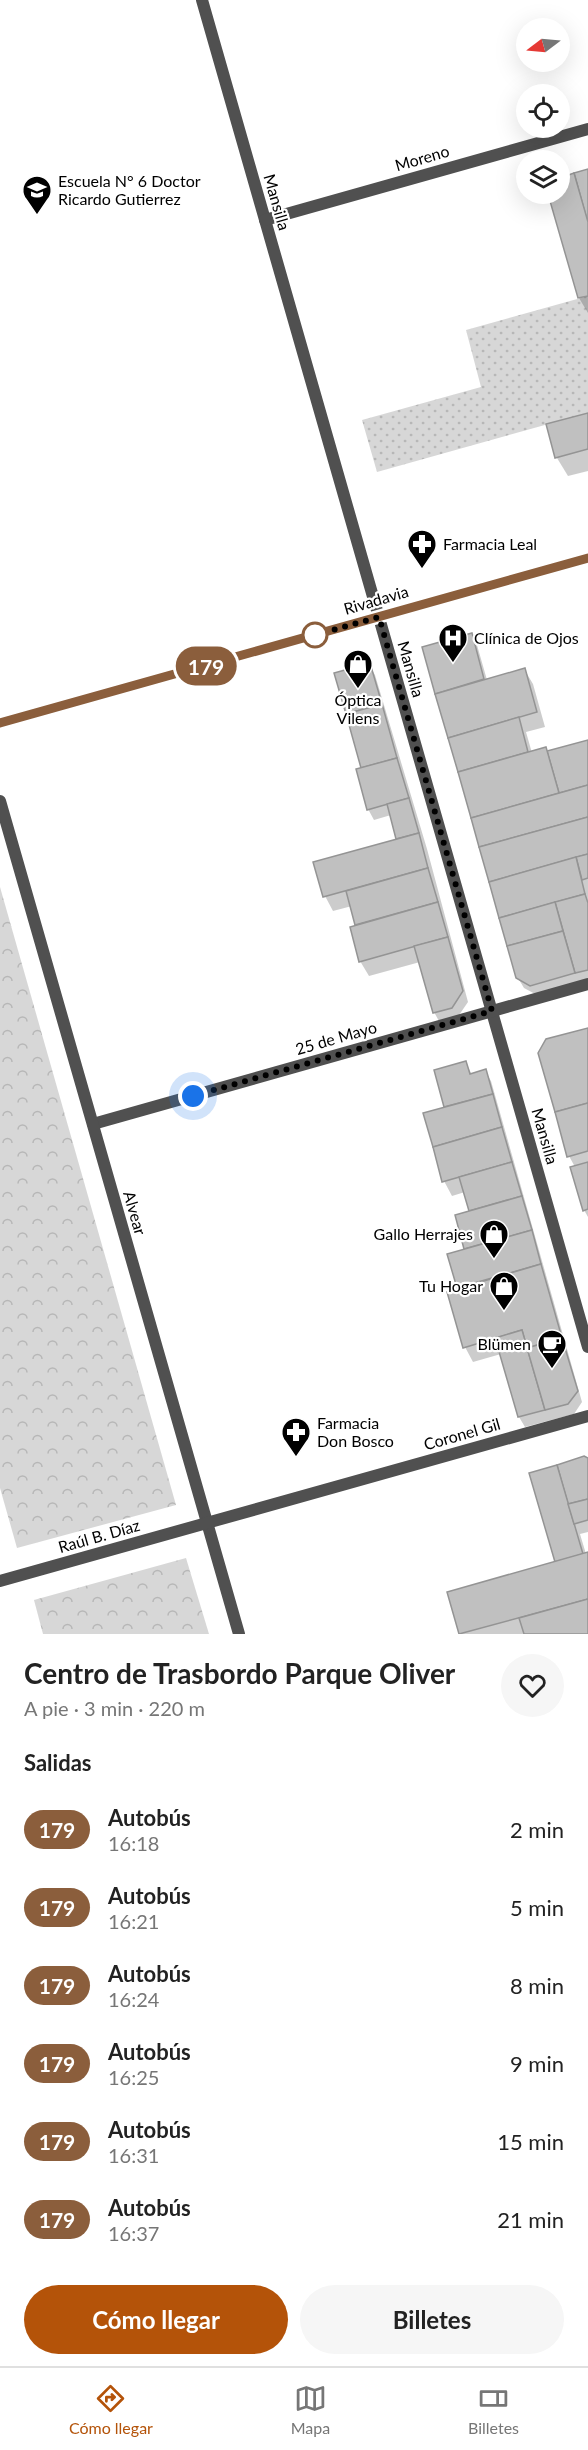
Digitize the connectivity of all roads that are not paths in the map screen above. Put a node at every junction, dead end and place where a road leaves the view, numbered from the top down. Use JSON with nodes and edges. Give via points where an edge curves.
{"nodes":[{"id":1,"x":202,"y":0,"type":"edge"},
{"id":2,"x":588,"y":129,"type":"edge"},
{"id":3,"x":265,"y":220,"type":"junction"},
{"id":4,"x":588,"y":558,"type":"edge"},
{"id":5,"x":379,"y":617,"type":"junction"},
{"id":6,"x":0,"y":723,"type":"edge"},
{"id":7,"x":0,"y":801,"type":"edge"},
{"id":8,"x":588,"y":984,"type":"edge"},
{"id":9,"x":492,"y":1011,"type":"junction"},
{"id":10,"x":93,"y":1124,"type":"junction"},
{"id":11,"x":588,"y":1347,"type":"edge"},
{"id":12,"x":588,"y":1416,"type":"edge"},
{"id":13,"x":207,"y":1523,"type":"junction"},
{"id":14,"x":0,"y":1581,"type":"edge"},
{"id":15,"x":239,"y":1634,"type":"edge"}],
"edges":[{"from":1,"to":3,"type":"street","name":"Mansilla"},
{"from":2,"to":3,"type":"street","name":"Moreno"},
{"from":3,"to":5,"type":"street","name":"Mansilla"},
{"from":4,"to":5,"type":"main road","name":"Rivadavia"},
{"from":5,"to":6,"type":"main road","name":"Rivadavia"},
{"from":5,"to":9,"type":"street","name":"Mansilla"},
{"from":7,"to":10,"type":"street","name":"Alvear"},
{"from":8,"to":9,"type":"street","name":"25 de Mayo"},
{"from":9,"to":10,"type":"street","name":"25 de Mayo"},
{"from":9,"to":11,"type":"street","name":"Mansilla"},
{"from":10,"to":13,"type":"street","name":"Alvear"},
{"from":12,"to":13,"type":"street","name":"Coronel Gil"},
{"from":13,"to":14,"type":"street","name":"Raúl B. Díaz"},
{"from":13,"to":15,"type":"street","name":"Alvear"}]}
